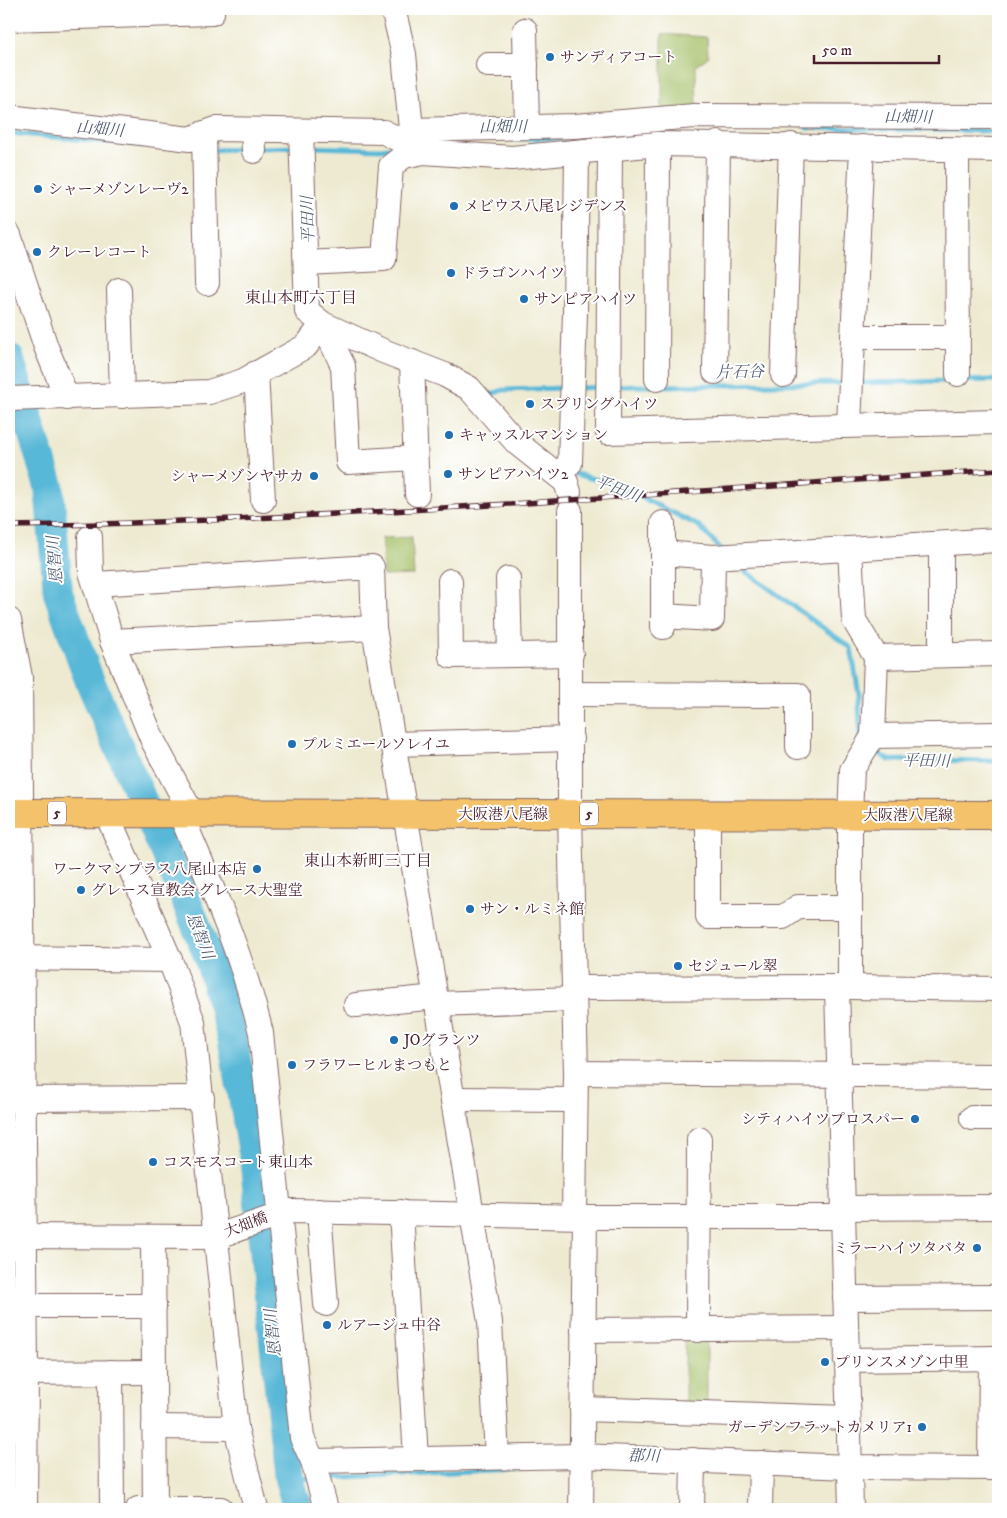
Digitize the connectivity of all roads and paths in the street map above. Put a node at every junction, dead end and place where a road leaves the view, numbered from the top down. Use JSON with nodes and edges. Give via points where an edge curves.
{"nodes":[{"id":1,"x":212,"y":9,"type":"edge"},
{"id":2,"x":393,"y":9,"type":"edge"},
{"id":3,"x":9,"y":19,"type":"edge"},
{"id":4,"x":525,"y":30,"type":"dead end"},
{"id":5,"x":488,"y":65,"type":"dead end"},
{"id":6,"x":526,"y":65,"type":"junction"},
{"id":7,"x":9,"y":117,"type":"edge"},
{"id":8,"x":998,"y":117,"type":"edge"},
{"id":9,"x":527,"y":127,"type":"junction"},
{"id":10,"x":301,"y":141,"type":"junction"},
{"id":11,"x":411,"y":142,"type":"junction"},
{"id":12,"x":204,"y":143,"type":"junction"},
{"id":13,"x":718,"y":143,"type":"junction"},
{"id":14,"x":658,"y":144,"type":"junction"},
{"id":15,"x":791,"y":145,"type":"junction"},
{"id":16,"x":862,"y":148,"type":"junction"},
{"id":17,"x":610,"y":149,"type":"junction"},
{"id":18,"x":957,"y":150,"type":"junction"},
{"id":19,"x":998,"y":150,"type":"edge"},
{"id":20,"x":577,"y":153,"type":"junction"},
{"id":21,"x":9,"y":235,"type":"edge"},
{"id":22,"x":306,"y":262,"type":"junction"},
{"id":23,"x":207,"y":283,"type":"dead end"},
{"id":24,"x":119,"y":290,"type":"dead end"},
{"id":25,"x":323,"y":324,"type":"junction"},
{"id":26,"x":853,"y":337,"type":"junction"},
{"id":27,"x":958,"y":337,"type":"junction"},
{"id":28,"x":412,"y":362,"type":"junction"},
{"id":29,"x":715,"y":372,"type":"dead end"},
{"id":30,"x":256,"y":373,"type":"junction"},
{"id":31,"x":958,"y":374,"type":"dead end"},
{"id":32,"x":784,"y":375,"type":"dead end"},
{"id":33,"x":657,"y":380,"type":"dead end"},
{"id":34,"x":122,"y":396,"type":"junction"},
{"id":35,"x":67,"y":398,"type":"junction"},
{"id":36,"x":9,"y":399,"type":"edge"},
{"id":37,"x":998,"y":422,"type":"edge"},
{"id":38,"x":849,"y":424,"type":"junction"},
{"id":39,"x":415,"y":458,"type":"junction"},
{"id":40,"x":566,"y":493,"type":"junction"},
{"id":41,"x":417,"y":494,"type":"dead end"},
{"id":42,"x":263,"y":500,"type":"dead end"},
{"id":43,"x":663,"y":523,"type":"dead end"},
{"id":44,"x":90,"y":537,"type":"dead end"},
{"id":45,"x":998,"y":540,"type":"edge"},
{"id":46,"x":941,"y":544,"type":"junction"},
{"id":47,"x":850,"y":550,"type":"junction"},
{"id":48,"x":663,"y":554,"type":"junction"},
{"id":49,"x":722,"y":556,"type":"junction"},
{"id":50,"x":508,"y":579,"type":"dead end"},
{"id":51,"x":450,"y":581,"type":"dead end"},
{"id":52,"x":95,"y":584,"type":"junction"},
{"id":53,"x":9,"y":620,"type":"edge"},
{"id":54,"x":374,"y":628,"type":"junction"},
{"id":55,"x":112,"y":641,"type":"junction"},
{"id":56,"x":571,"y":654,"type":"junction"},
{"id":57,"x":998,"y":654,"type":"edge"},
{"id":58,"x":510,"y":655,"type":"junction"},
{"id":59,"x":941,"y":655,"type":"junction"},
{"id":60,"x":876,"y":657,"type":"junction"},
{"id":61,"x":14,"y":677,"type":"edge"},
{"id":62,"x":572,"y":694,"type":"junction"},
{"id":63,"x":998,"y":734,"type":"edge"},
{"id":64,"x":571,"y":740,"type":"junction"},
{"id":65,"x":870,"y":742,"type":"junction"},
{"id":66,"x":394,"y":744,"type":"junction"},
{"id":67,"x":798,"y":748,"type":"dead end"},
{"id":68,"x":106,"y":812,"type":"junction"},
{"id":69,"x":185,"y":812,"type":"junction"},
{"id":70,"x":15,"y":813,"type":"edge"},
{"id":71,"x":405,"y":813,"type":"junction"},
{"id":72,"x":570,"y":814,"type":"junction"},
{"id":73,"x":708,"y":814,"type":"junction"},
{"id":74,"x":850,"y":814,"type":"junction"},
{"id":75,"x":998,"y":815,"type":"edge"},
{"id":76,"x":850,"y":906,"type":"junction"},
{"id":77,"x":16,"y":958,"type":"edge"},
{"id":78,"x":170,"y":960,"type":"junction"},
{"id":79,"x":844,"y":987,"type":"junction"},
{"id":80,"x":998,"y":989,"type":"edge"},
{"id":81,"x":574,"y":993,"type":"junction"},
{"id":82,"x":437,"y":1001,"type":"junction"},
{"id":83,"x":356,"y":1005,"type":"dead end"},
{"id":84,"x":16,"y":1016,"type":"edge"},
{"id":85,"x":576,"y":1073,"type":"junction"},
{"id":86,"x":838,"y":1076,"type":"junction"},
{"id":87,"x":998,"y":1076,"type":"edge"},
{"id":88,"x":16,"y":1098,"type":"edge"},
{"id":89,"x":202,"y":1098,"type":"junction"},
{"id":90,"x":453,"y":1099,"type":"junction"},
{"id":91,"x":574,"y":1100,"type":"junction"},
{"id":92,"x":972,"y":1118,"type":"dead end"},
{"id":93,"x":998,"y":1118,"type":"edge"},
{"id":94,"x":699,"y":1139,"type":"dead end"},
{"id":95,"x":998,"y":1206,"type":"edge"},
{"id":96,"x":319,"y":1211,"type":"junction"},
{"id":97,"x":401,"y":1212,"type":"junction"},
{"id":98,"x":843,"y":1213,"type":"junction"},
{"id":99,"x":278,"y":1214,"type":"junction"},
{"id":100,"x":472,"y":1214,"type":"junction"},
{"id":101,"x":579,"y":1216,"type":"junction"},
{"id":102,"x":698,"y":1217,"type":"junction"},
{"id":103,"x":17,"y":1236,"type":"edge"},
{"id":104,"x":153,"y":1237,"type":"junction"},
{"id":105,"x":214,"y":1237,"type":"junction"},
{"id":106,"x":998,"y":1297,"type":"edge"},
{"id":107,"x":845,"y":1298,"type":"junction"},
{"id":108,"x":326,"y":1304,"type":"dead end"},
{"id":109,"x":26,"y":1306,"type":"junction"},
{"id":110,"x":154,"y":1306,"type":"junction"},
{"id":111,"x":846,"y":1328,"type":"junction"},
{"id":112,"x":583,"y":1330,"type":"junction"},
{"id":113,"x":698,"y":1330,"type":"junction"},
{"id":114,"x":994,"y":1358,"type":"edge"},
{"id":115,"x":846,"y":1360,"type":"junction"},
{"id":116,"x":112,"y":1372,"type":"junction"},
{"id":117,"x":154,"y":1372,"type":"junction"},
{"id":118,"x":18,"y":1373,"type":"edge"},
{"id":119,"x":582,"y":1410,"type":"junction"},
{"id":120,"x":848,"y":1418,"type":"junction"},
{"id":121,"x":154,"y":1428,"type":"junction"},
{"id":122,"x":236,"y":1428,"type":"junction"},
{"id":123,"x":497,"y":1457,"type":"junction"},
{"id":124,"x":416,"y":1458,"type":"junction"},
{"id":125,"x":581,"y":1464,"type":"junction"},
{"id":126,"x":693,"y":1467,"type":"junction"},
{"id":127,"x":994,"y":1468,"type":"edge"},
{"id":128,"x":316,"y":1471,"type":"junction"},
{"id":129,"x":760,"y":1473,"type":"junction"},
{"id":130,"x":849,"y":1475,"type":"junction"},
{"id":131,"x":25,"y":1509,"type":"edge"},
{"id":132,"x":112,"y":1509,"type":"edge"},
{"id":133,"x":138,"y":1509,"type":"edge"},
{"id":134,"x":155,"y":1509,"type":"edge"},
{"id":135,"x":222,"y":1509,"type":"edge"},
{"id":136,"x":256,"y":1509,"type":"edge"},
{"id":137,"x":326,"y":1509,"type":"edge"},
{"id":138,"x":581,"y":1509,"type":"edge"},
{"id":139,"x":692,"y":1509,"type":"edge"},
{"id":140,"x":760,"y":1509,"type":"edge"},
{"id":141,"x":851,"y":1509,"type":"edge"}],
"edges":[{"from":1,"to":3,"type":"street","via":[[212,13]]},
{"from":2,"to":11,"type":"street","via":[[404,54]]},
{"from":4,"to":6,"type":"street"},
{"from":5,"to":6,"type":"street"},
{"from":6,"to":9,"type":"street"},
{"from":7,"to":12,"type":"street"},
{"from":8,"to":9,"type":"street","via":[[694,116]]},
{"from":9,"to":11,"type":"street"},
{"from":10,"to":11,"type":"street","via":[[384,132]]},
{"from":10,"to":12,"type":"street","via":[[253,142],[216,129]]},
{"from":10,"to":22,"type":"street"},
{"from":11,"to":20,"type":"street","via":[[512,158]]},
{"from":11,"to":22,"type":"street","via":[[404,156],[391,166],[384,260]]},
{"from":12,"to":23,"type":"street"},
{"from":13,"to":14,"type":"street"},
{"from":13,"to":15,"type":"street"},
{"from":13,"to":29,"type":"street"},
{"from":14,"to":17,"type":"street"},
{"from":14,"to":33,"type":"street"},
{"from":15,"to":16,"type":"street"},
{"from":15,"to":32,"type":"street"},
{"from":16,"to":18,"type":"street"},
{"from":16,"to":26,"type":"street"},
{"from":17,"to":20,"type":"street"},
{"from":17,"to":38,"type":"street","via":[[608,432]]},
{"from":18,"to":19,"type":"street"},
{"from":18,"to":27,"type":"street"},
{"from":20,"to":40,"type":"street","via":[[570,462]]},
{"from":21,"to":35,"type":"street","via":[[46,348]]},
{"from":22,"to":25,"type":"street","via":[[307,311]]},
{"from":24,"to":34,"type":"street"},
{"from":25,"to":28,"type":"street"},
{"from":25,"to":30,"type":"street","via":[[306,346]]},
{"from":25,"to":39,"type":"street","via":[[342,366],[348,462]]},
{"from":26,"to":27,"type":"street"},
{"from":26,"to":38,"type":"street"},
{"from":27,"to":31,"type":"street"},
{"from":28,"to":39,"type":"street"},
{"from":28,"to":40,"type":"street","via":[[468,388]]},
{"from":30,"to":34,"type":"street","via":[[243,381],[209,392]]},
{"from":30,"to":42,"type":"street"},
{"from":34,"to":35,"type":"street"},
{"from":35,"to":36,"type":"street"},
{"from":37,"to":38,"type":"street"},
{"from":39,"to":41,"type":"street"},
{"from":40,"to":56,"type":"street"},
{"from":43,"to":48,"type":"street"},
{"from":44,"to":52,"type":"street","via":[[91,572]]},
{"from":45,"to":46,"type":"street"},
{"from":46,"to":47,"type":"street"},
{"from":46,"to":59,"type":"street"},
{"from":47,"to":49,"type":"street"},
{"from":47,"to":60,"type":"street","via":[[854,620]]},
{"from":48,"to":49,"type":"street"},
{"from":48,"to":49,"type":"street","via":[[663,622],[712,620]]},
{"from":50,"to":58,"type":"street"},
{"from":51,"to":58,"type":"street","via":[[451,656]]},
{"from":52,"to":54,"type":"street","via":[[372,568]]},
{"from":52,"to":55,"type":"street"},
{"from":53,"to":61,"type":"street"},
{"from":54,"to":55,"type":"street"},
{"from":54,"to":66,"type":"street"},
{"from":55,"to":69,"type":"street"},
{"from":56,"to":58,"type":"street"},
{"from":56,"to":62,"type":"street"},
{"from":57,"to":59,"type":"street"},
{"from":59,"to":60,"type":"street"},
{"from":60,"to":65,"type":"street"},
{"from":61,"to":70,"type":"street"},
{"from":62,"to":64,"type":"street"},
{"from":62,"to":67,"type":"street","via":[[798,695]]},
{"from":63,"to":65,"type":"street"},
{"from":64,"to":66,"type":"street"},
{"from":64,"to":72,"type":"street"},
{"from":65,"to":74,"type":"street","via":[[852,770]]},
{"from":66,"to":71,"type":"street"},
{"from":68,"to":69,"type":"main road","name":"大阪港八尾線","number":"5"},
{"from":68,"to":70,"type":"main road","name":"大阪港八尾線","number":"5"},
{"from":68,"to":78,"type":"street"},
{"from":69,"to":71,"type":"main road","name":"大阪港八尾線","number":"5"},
{"from":69,"to":99,"type":"street","via":[[251,989],[261,1033]]},
{"from":70,"to":77,"type":"street"},
{"from":71,"to":72,"type":"main road","name":"大阪港八尾線","number":"5"},
{"from":71,"to":82,"type":"street"},
{"from":72,"to":73,"type":"main road","name":"大阪港八尾線","number":"5"},
{"from":72,"to":81,"type":"street"},
{"from":73,"to":74,"type":"main road","name":"大阪港八尾線","number":"5"},
{"from":73,"to":76,"type":"street","via":[[708,917],[783,916],[798,908]]},
{"from":74,"to":75,"type":"main road","name":"大阪港八尾線","number":"5"},
{"from":74,"to":76,"type":"street"},
{"from":76,"to":79,"type":"street"},
{"from":77,"to":78,"type":"street"},
{"from":77,"to":84,"type":"street"},
{"from":78,"to":89,"type":"street","via":[[193,1022]]},
{"from":79,"to":80,"type":"street"},
{"from":79,"to":81,"type":"street"},
{"from":79,"to":86,"type":"street"},
{"from":81,"to":82,"type":"street"},
{"from":81,"to":85,"type":"street"},
{"from":82,"to":83,"type":"street"},
{"from":82,"to":90,"type":"street"},
{"from":84,"to":88,"type":"street"},
{"from":85,"to":86,"type":"street"},
{"from":85,"to":91,"type":"street"},
{"from":86,"to":87,"type":"street"},
{"from":86,"to":98,"type":"street"},
{"from":88,"to":89,"type":"street"},
{"from":88,"to":103,"type":"street"},
{"from":89,"to":105,"type":"street"},
{"from":90,"to":91,"type":"street"},
{"from":90,"to":100,"type":"street"},
{"from":91,"to":101,"type":"street"},
{"from":92,"to":93,"type":"street"},
{"from":94,"to":102,"type":"street"},
{"from":95,"to":98,"type":"street","name":"大畑橋"},
{"from":96,"to":97,"type":"street","name":"大畑橋"},
{"from":96,"to":99,"type":"street","name":"大畑橋"},
{"from":96,"to":108,"type":"street"},
{"from":97,"to":100,"type":"street","name":"大畑橋"},
{"from":97,"to":124,"type":"street"},
{"from":98,"to":102,"type":"street","name":"大畑橋"},
{"from":98,"to":107,"type":"street"},
{"from":99,"to":105,"type":"street","name":"大畑橋"},
{"from":99,"to":128,"type":"street","via":[[302,1438]]},
{"from":100,"to":101,"type":"street","name":"大畑橋"},
{"from":100,"to":123,"type":"street","via":[[490,1322]]},
{"from":101,"to":102,"type":"street","name":"大畑橋"},
{"from":101,"to":112,"type":"street"},
{"from":102,"to":113,"type":"street"},
{"from":103,"to":104,"type":"street","name":"大畑橋"},
{"from":103,"to":109,"type":"street"},
{"from":104,"to":105,"type":"street","name":"大畑橋"},
{"from":104,"to":110,"type":"street"},
{"from":105,"to":122,"type":"street"},
{"from":106,"to":107,"type":"street"},
{"from":107,"to":111,"type":"street"},
{"from":109,"to":110,"type":"street"},
{"from":109,"to":118,"type":"street"},
{"from":110,"to":117,"type":"street"},
{"from":111,"to":113,"type":"street"},
{"from":111,"to":115,"type":"street"},
{"from":112,"to":113,"type":"street"},
{"from":112,"to":119,"type":"street"},
{"from":114,"to":115,"type":"street"},
{"from":114,"to":127,"type":"street"},
{"from":115,"to":120,"type":"street"},
{"from":116,"to":117,"type":"street"},
{"from":116,"to":118,"type":"street"},
{"from":116,"to":132,"type":"street"},
{"from":117,"to":121,"type":"street"},
{"from":118,"to":131,"type":"street"},
{"from":119,"to":120,"type":"street"},
{"from":119,"to":125,"type":"street"},
{"from":120,"to":130,"type":"street"},
{"from":121,"to":122,"type":"street"},
{"from":121,"to":134,"type":"street"},
{"from":122,"to":136,"type":"street"},
{"from":123,"to":124,"type":"street"},
{"from":123,"to":125,"type":"street"},
{"from":124,"to":128,"type":"street"},
{"from":125,"to":126,"type":"street"},
{"from":125,"to":138,"type":"street"},
{"from":126,"to":129,"type":"street"},
{"from":126,"to":139,"type":"street"},
{"from":127,"to":130,"type":"street"},
{"from":128,"to":137,"type":"street"},
{"from":129,"to":130,"type":"street"},
{"from":129,"to":140,"type":"street"},
{"from":130,"to":141,"type":"street"},
{"from":133,"to":134,"type":"street"},
{"from":134,"to":135,"type":"street"}]}
